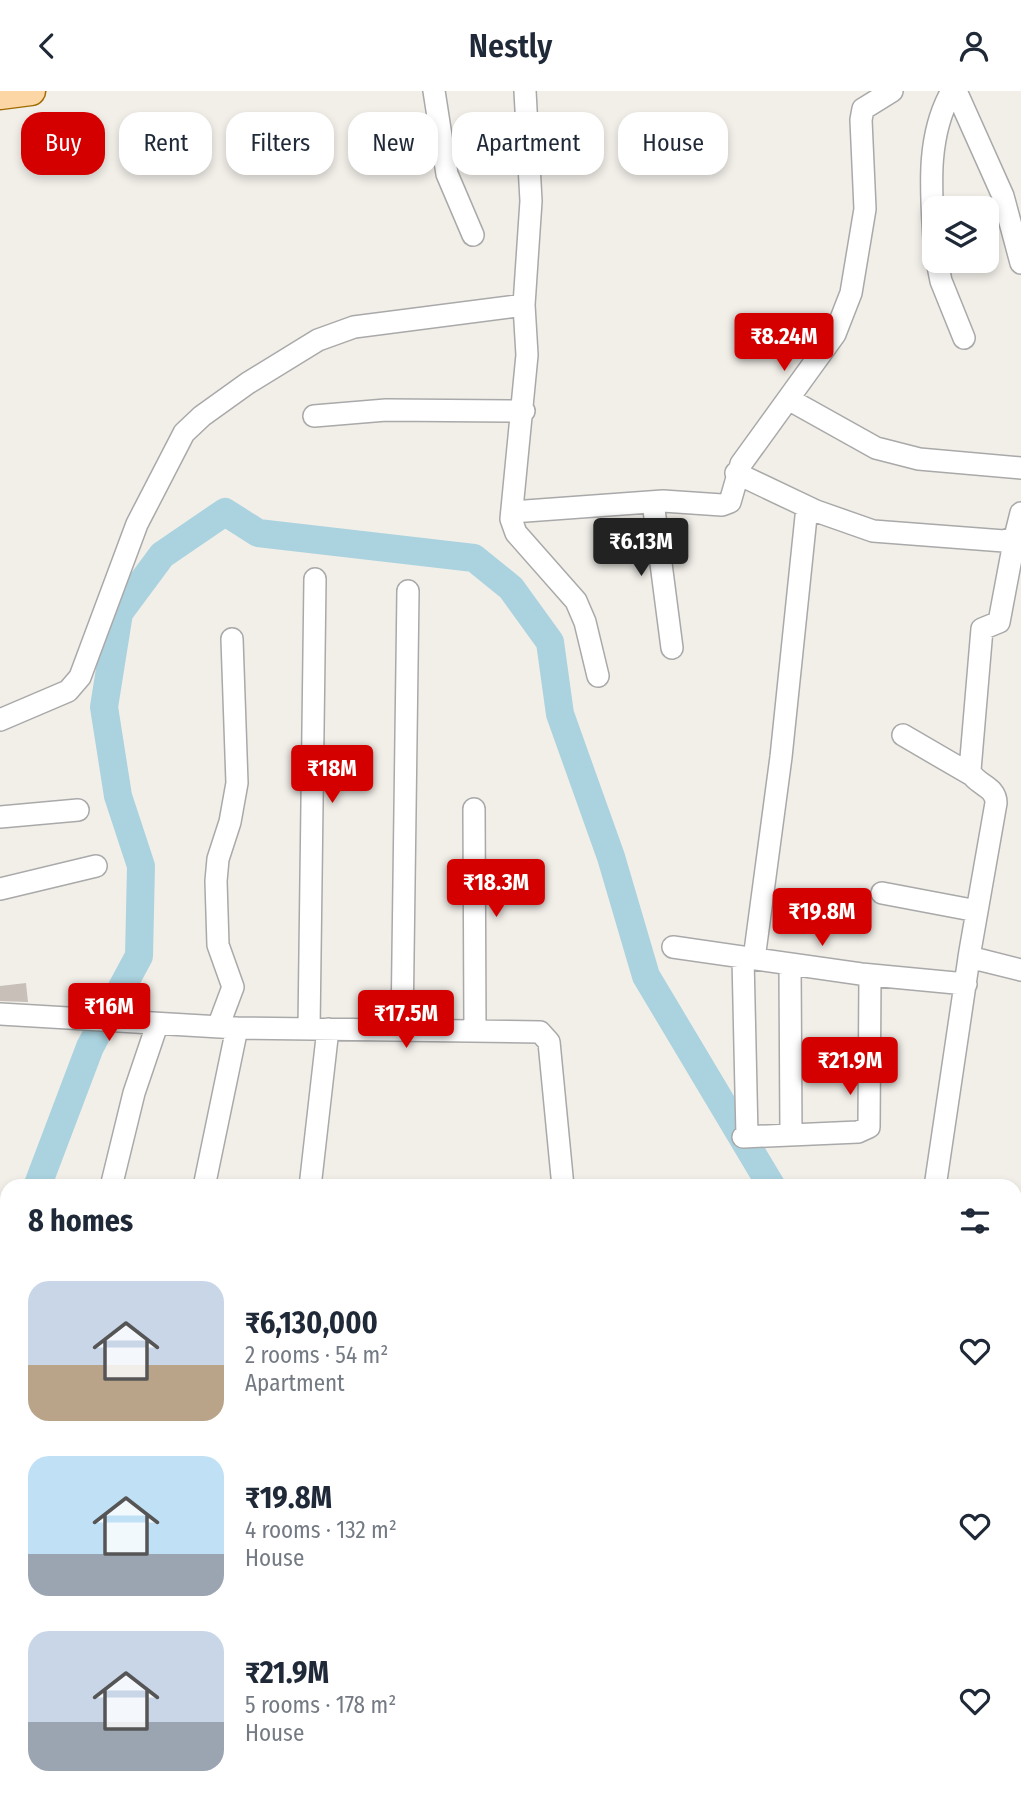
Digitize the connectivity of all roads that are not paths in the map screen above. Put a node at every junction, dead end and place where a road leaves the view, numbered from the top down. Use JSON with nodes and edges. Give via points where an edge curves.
{"nodes":[{"id":1,"x":31,"y":91,"type":"edge"},
{"id":2,"x":434,"y":91,"type":"edge"},
{"id":3,"x":525,"y":91,"type":"edge"},
{"id":4,"x":892,"y":91,"type":"edge"},
{"id":5,"x":954,"y":91,"type":"edge"},
{"id":6,"x":0,"y":95,"type":"edge"},
{"id":7,"x":934,"y":196,"type":"edge"},
{"id":8,"x":472,"y":235,"type":"dead end"},
{"id":9,"x":1021,"y":263,"type":"edge"},
{"id":10,"x":939,"y":273,"type":"edge"},
{"id":11,"x":524,"y":305,"type":"junction"},
{"id":12,"x":964,"y":338,"type":"dead end"},
{"id":13,"x":790,"y":400,"type":"junction"},
{"id":14,"x":524,"y":411,"type":"junction"},
{"id":15,"x":314,"y":416,"type":"dead end"},
{"id":16,"x":1021,"y":468,"type":"edge"},
{"id":17,"x":736,"y":473,"type":"junction"},
{"id":18,"x":653,"y":502,"type":"junction"},
{"id":19,"x":807,"y":507,"type":"junction"},
{"id":20,"x":512,"y":512,"type":"junction"},
{"id":21,"x":1021,"y":513,"type":"edge"},
{"id":22,"x":1015,"y":537,"type":"junction"},
{"id":23,"x":315,"y":579,"type":"dead end"},
{"id":24,"x":408,"y":591,"type":"dead end"},
{"id":25,"x":232,"y":639,"type":"dead end"},
{"id":26,"x":672,"y":648,"type":"dead end"},
{"id":27,"x":598,"y":676,"type":"dead end"},
{"id":28,"x":0,"y":720,"type":"edge"},
{"id":29,"x":903,"y":735,"type":"dead end"},
{"id":30,"x":970,"y":774,"type":"junction"},
{"id":31,"x":474,"y":809,"type":"dead end"},
{"id":32,"x":78,"y":810,"type":"dead end"},
{"id":33,"x":0,"y":817,"type":"edge"},
{"id":34,"x":96,"y":866,"type":"dead end"},
{"id":35,"x":0,"y":889,"type":"edge"},
{"id":36,"x":882,"y":893,"type":"dead end"},
{"id":37,"x":977,"y":911,"type":"junction"},
{"id":38,"x":673,"y":947,"type":"dead end"},
{"id":39,"x":969,"y":957,"type":"junction"},
{"id":40,"x":748,"y":958,"type":"junction"},
{"id":41,"x":790,"y":964,"type":"junction"},
{"id":42,"x":1021,"y":969,"type":"edge"},
{"id":43,"x":870,"y":975,"type":"junction"},
{"id":44,"x":966,"y":984,"type":"junction"},
{"id":45,"x":0,"y":1014,"type":"edge"},
{"id":46,"x":152,"y":1024,"type":"junction"},
{"id":47,"x":228,"y":1028,"type":"junction"},
{"id":48,"x":402,"y":1029,"type":"junction"},
{"id":49,"x":318,"y":1030,"type":"junction"},
{"id":50,"x":475,"y":1030,"type":"junction"},
{"id":51,"x":791,"y":1135,"type":"junction"},
{"id":52,"x":113,"y":1179,"type":"edge"},
{"id":53,"x":205,"y":1179,"type":"edge"},
{"id":54,"x":310,"y":1179,"type":"edge"},
{"id":55,"x":562,"y":1179,"type":"edge"},
{"id":56,"x":936,"y":1179,"type":"edge"}],
"edges":[{"from":1,"to":6,"type":"main road"},
{"from":2,"to":8,"type":"street","via":[[447,174]]},
{"from":3,"to":11,"type":"street","via":[[531,201]]},
{"from":4,"to":13,"type":"street","via":[[863,109],[860,120],[866,209],[851,293],[835,334]]},
{"from":5,"to":7,"type":"street","via":[[937,123]]},
{"from":5,"to":9,"type":"street","via":[[1003,197]]},
{"from":10,"to":12,"type":"street"},
{"from":11,"to":14,"type":"street"},
{"from":11,"to":28,"type":"street","via":[[354,327],[318,340],[202,415],[184,433],[137,524],[80,677],[68,691]]},
{"from":13,"to":16,"type":"street","via":[[876,449],[919,459]]},
{"from":13,"to":17,"type":"street"},
{"from":14,"to":15,"type":"street","via":[[386,410]]},
{"from":14,"to":20,"type":"street"},
{"from":17,"to":18,"type":"street","via":[[727,504]]},
{"from":17,"to":19,"type":"street"},
{"from":18,"to":20,"type":"street"},
{"from":18,"to":26,"type":"street"},
{"from":19,"to":22,"type":"street","via":[[873,531],[992,540]]},
{"from":19,"to":40,"type":"street","via":[[781,757]]},
{"from":20,"to":27,"type":"street","via":[[516,533],[576,601]]},
{"from":21,"to":22,"type":"street"},
{"from":22,"to":30,"type":"street","via":[[999,622],[982,629]]},
{"from":23,"to":49,"type":"street"},
{"from":24,"to":48,"type":"street"},
{"from":25,"to":47,"type":"street","via":[[237,783],[216,881],[218,945],[233,987]]},
{"from":29,"to":30,"type":"street"},
{"from":30,"to":37,"type":"street","via":[[997,798]]},
{"from":31,"to":50,"type":"street"},
{"from":32,"to":33,"type":"street"},
{"from":34,"to":35,"type":"street"},
{"from":36,"to":37,"type":"street"},
{"from":37,"to":39,"type":"street"},
{"from":38,"to":40,"type":"street"},
{"from":39,"to":42,"type":"street"},
{"from":39,"to":44,"type":"street"},
{"from":40,"to":41,"type":"street"},
{"from":40,"to":51,"type":"street","via":[[745,1137]]},
{"from":41,"to":43,"type":"street"},
{"from":41,"to":51,"type":"street"},
{"from":43,"to":44,"type":"street"},
{"from":43,"to":51,"type":"street","via":[[869,1126],[858,1132]]},
{"from":44,"to":56,"type":"street"},
{"from":45,"to":46,"type":"street"},
{"from":46,"to":47,"type":"street"},
{"from":46,"to":52,"type":"street"},
{"from":47,"to":49,"type":"street"},
{"from":47,"to":53,"type":"street"},
{"from":48,"to":49,"type":"street"},
{"from":48,"to":50,"type":"street"},
{"from":49,"to":54,"type":"street"},
{"from":50,"to":55,"type":"street","via":[[531,1030],[545,1035]]}]}
